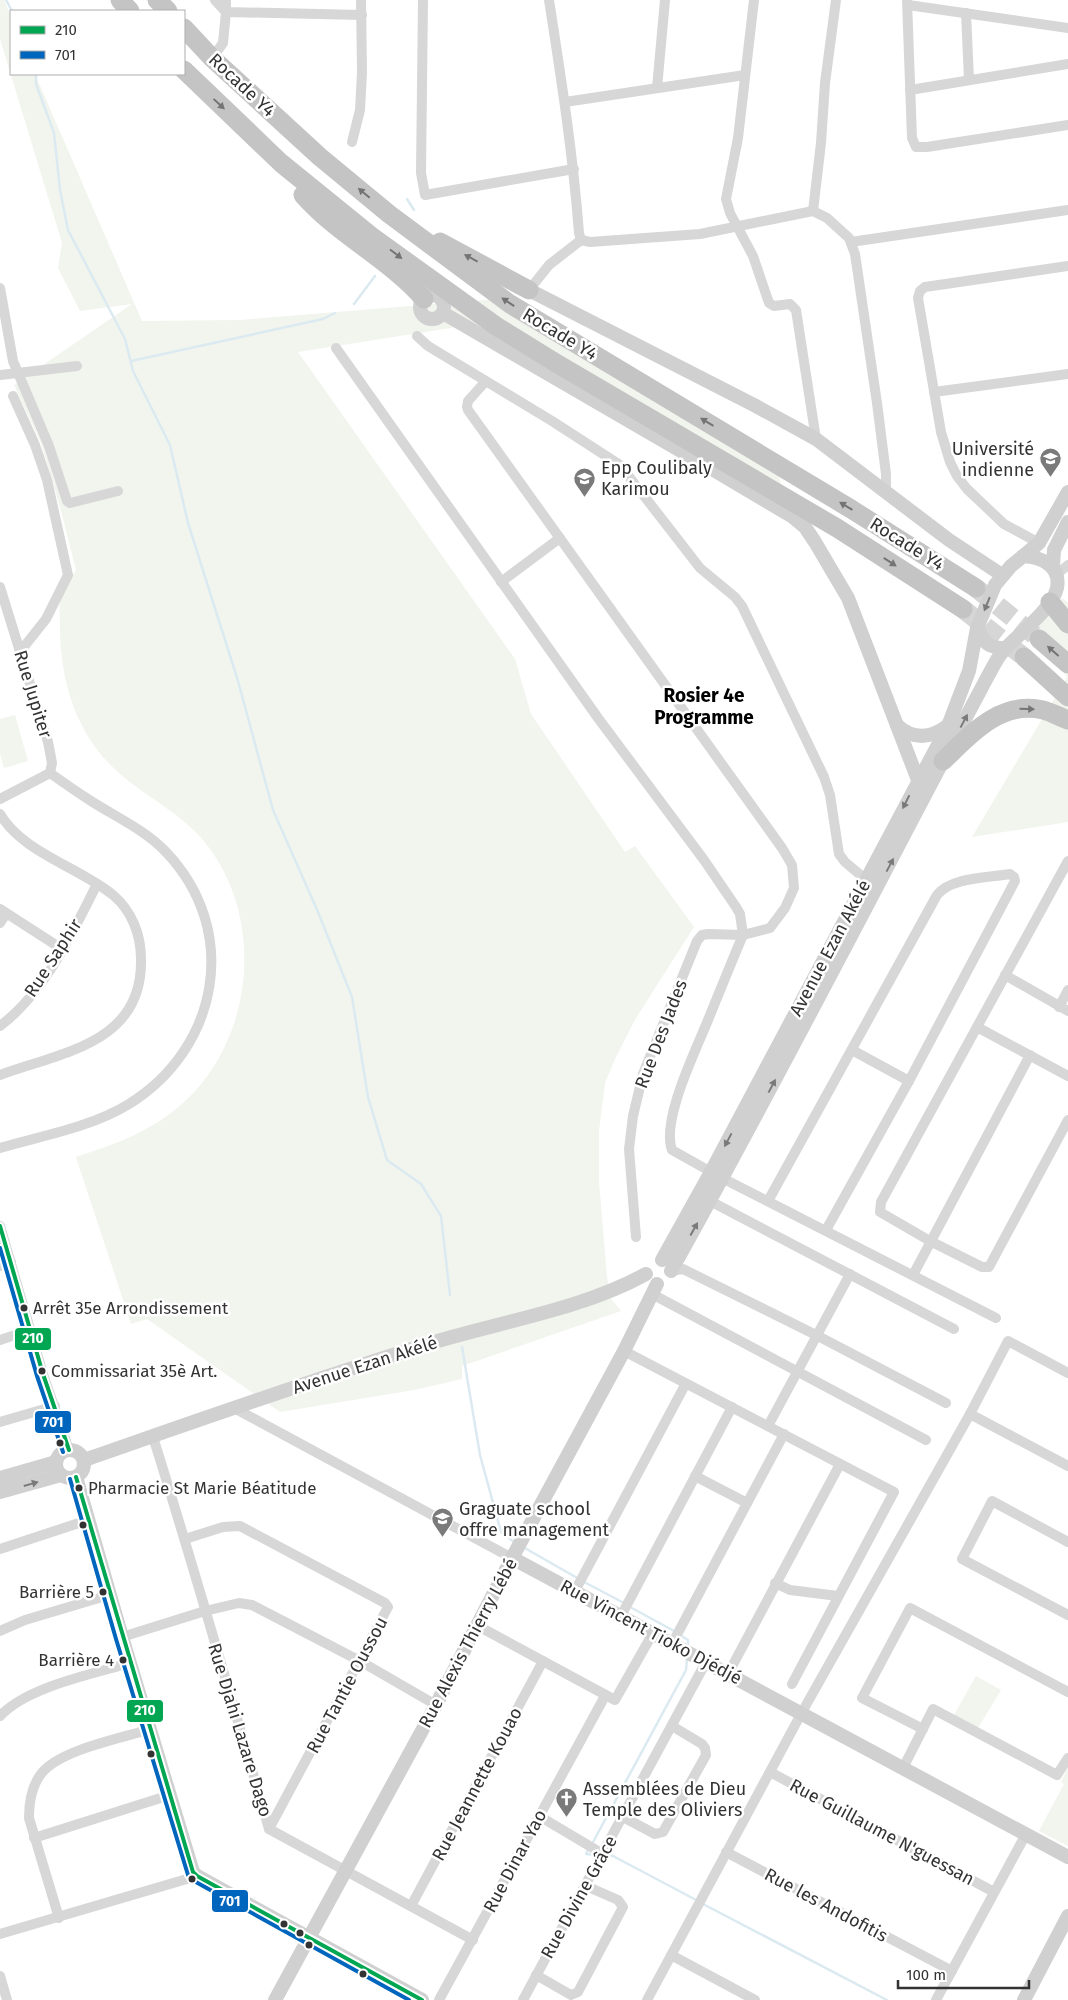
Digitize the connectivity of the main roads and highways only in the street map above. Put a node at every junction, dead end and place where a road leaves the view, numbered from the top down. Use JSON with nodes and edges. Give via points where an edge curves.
{"nodes":[{"id":1,"x":120,"y":0,"type":"edge"},
{"id":2,"x":157,"y":0,"type":"edge"},
{"id":3,"x":129,"y":10,"type":"edge"},
{"id":4,"x":167,"y":10,"type":"edge"},
{"id":5,"x":185,"y":29,"type":"edge"},
{"id":6,"x":185,"y":71,"type":"edge"},
{"id":7,"x":281,"y":163,"type":"junction"},
{"id":8,"x":389,"y":214,"type":"junction"},
{"id":9,"x":529,"y":290,"type":"road end"},
{"id":10,"x":424,"y":299,"type":"road end"},
{"id":11,"x":976,"y":588,"type":"tunnel mouth"},
{"id":12,"x":1058,"y":594,"type":"edge"},
{"id":13,"x":962,"y":609,"type":"tunnel mouth"},
{"id":14,"x":1068,"y":624,"type":"edge"},
{"id":15,"x":1039,"y":639,"type":"tunnel mouth"},
{"id":16,"x":1024,"y":657,"type":"tunnel mouth"},
{"id":17,"x":1068,"y":664,"type":"edge"},
{"id":18,"x":1068,"y":696,"type":"edge"},
{"id":19,"x":1068,"y":720,"type":"edge"},
{"id":20,"x":943,"y":761,"type":"road end"}],
"edges":[{"from":1,"to":3,"type":"highway"},
{"from":2,"to":4,"type":"highway"},
{"from":8,"to":5,"type":"highway","name":"Rocade Y4","one_way":true,"via":[[320,157]]},
{"from":6,"to":7,"type":"highway","name":"Rocade Y4","one_way":true},
{"from":7,"to":10,"type":"highway","via":[[310,203],[408,280]]},
{"from":7,"to":13,"type":"highway","name":"Rocade Y4","one_way":true,"via":[[371,236],[496,326],[837,528]]},
{"from":9,"to":8,"type":"highway","one_way":true},
{"from":11,"to":8,"type":"highway","name":"Rocade Y4","one_way":true,"via":[[510,304]]},
{"from":12,"to":14,"type":"highway"},
{"from":17,"to":15,"type":"highway","one_way":true},
{"from":16,"to":18,"type":"highway"},
{"from":20,"to":19,"type":"highway","one_way":true,"via":[[988,720],[1005,712],[1020,708],[1042,710]]}]}
